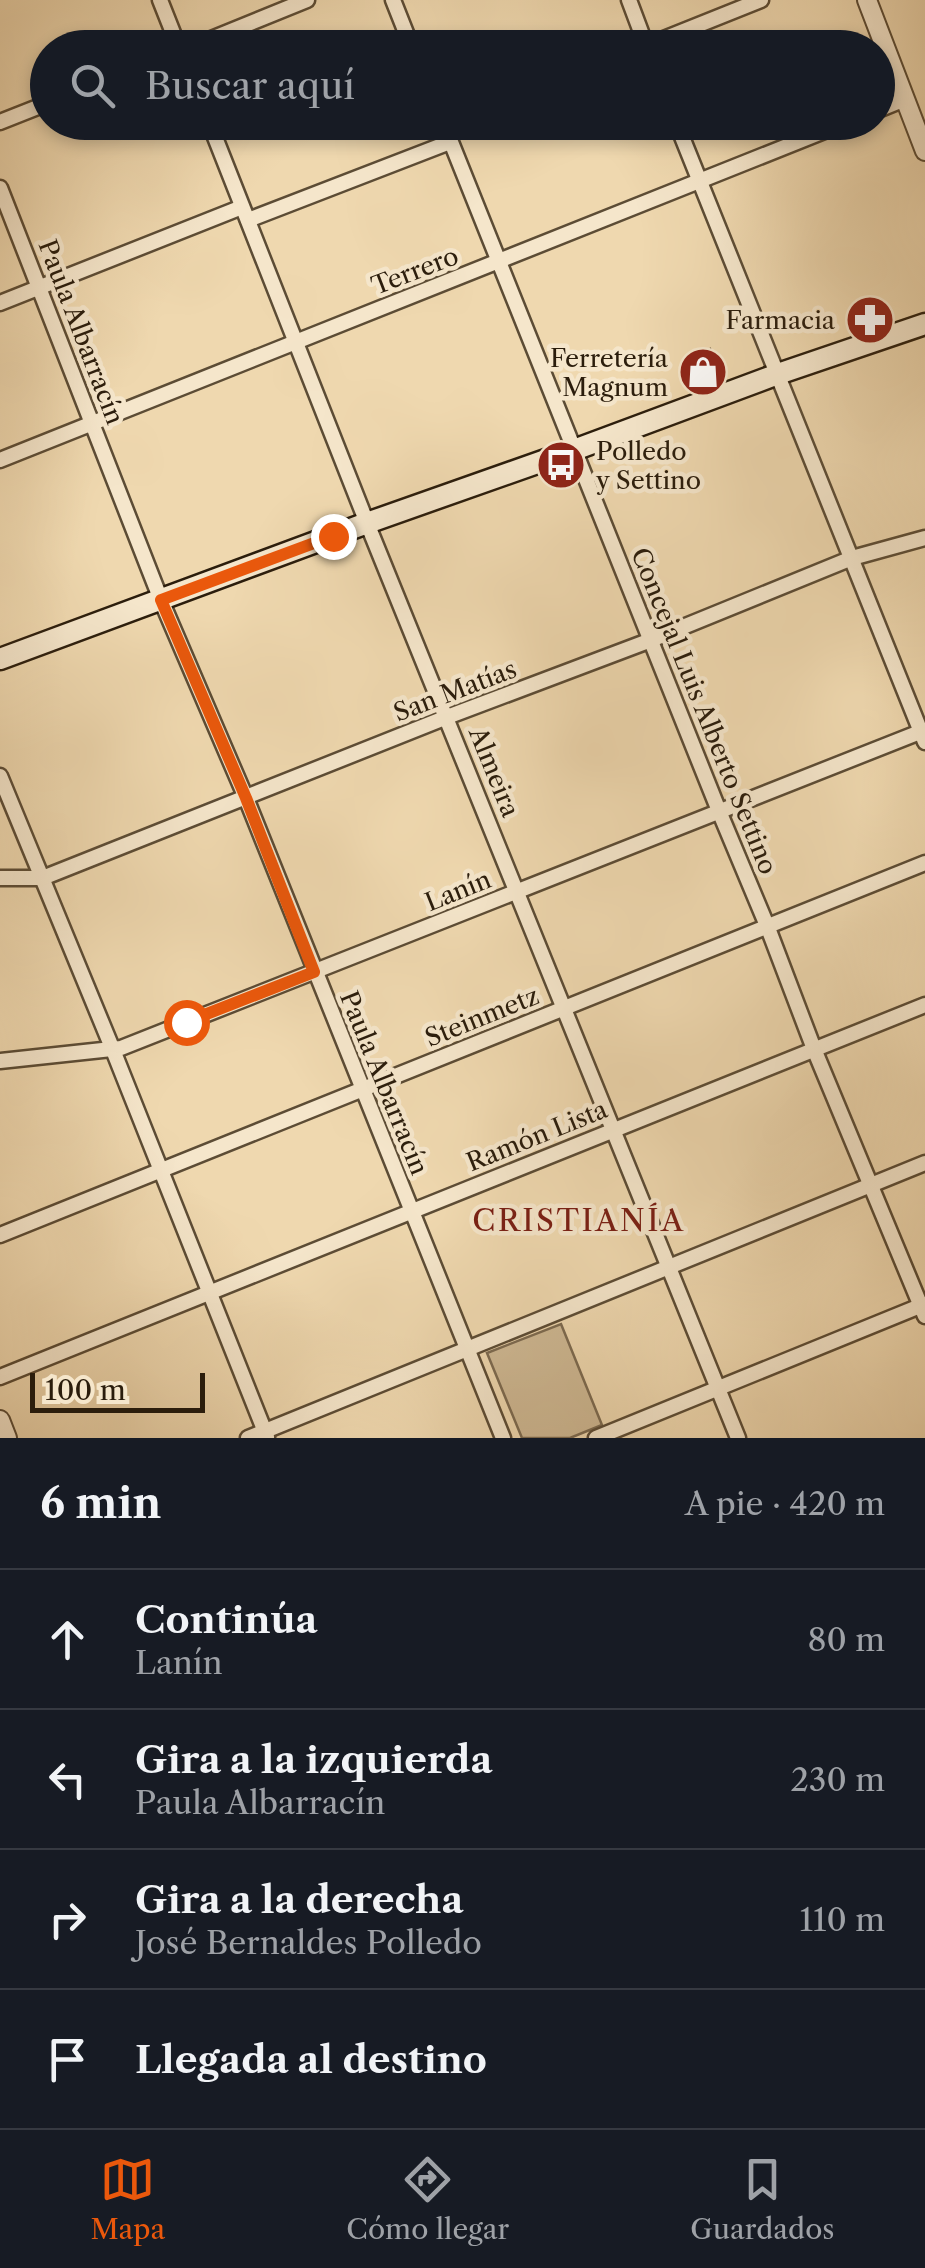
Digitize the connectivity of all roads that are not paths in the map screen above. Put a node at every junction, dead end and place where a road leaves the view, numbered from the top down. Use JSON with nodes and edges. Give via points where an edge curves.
{"nodes":[{"id":1,"x":160,"y":0,"type":"edge"},
{"id":2,"x":307,"y":0,"type":"edge"},
{"id":3,"x":393,"y":0,"type":"edge"},
{"id":4,"x":629,"y":0,"type":"edge"},
{"id":5,"x":761,"y":0,"type":"edge"},
{"id":6,"x":867,"y":0,"type":"edge"},
{"id":7,"x":172,"y":30,"type":"edge"},
{"id":8,"x":234,"y":30,"type":"edge"},
{"id":9,"x":405,"y":30,"type":"edge"},
{"id":10,"x":639,"y":30,"type":"edge"},
{"id":11,"x":687,"y":30,"type":"edge"},
{"id":12,"x":878,"y":30,"type":"edge"},
{"id":13,"x":895,"y":75,"type":"edge"},
{"id":14,"x":904,"y":99,"type":"junction"},
{"id":15,"x":895,"y":103,"type":"edge"},
{"id":16,"x":30,"y":110,"type":"edge"},
{"id":17,"x":0,"y":122,"type":"edge"},
{"id":18,"x":216,"y":140,"type":"edge"},
{"id":19,"x":683,"y":140,"type":"edge"},
{"id":20,"x":803,"y":140,"type":"edge"},
{"id":21,"x":450,"y":142,"type":"joint"},
{"id":22,"x":925,"y":152,"type":"edge"},
{"id":23,"x":699,"y":182,"type":"junction"},
{"id":24,"x":0,"y":188,"type":"edge"},
{"id":25,"x":245,"y":214,"type":"junction"},
{"id":26,"x":500,"y":262,"type":"junction"},
{"id":27,"x":39,"y":288,"type":"junction"},
{"id":28,"x":0,"y":303,"type":"edge"},
{"id":29,"x":925,"y":324,"type":"edge"},
{"id":30,"x":295,"y":342,"type":"junction"},
{"id":31,"x":778,"y":374,"type":"junction"},
{"id":32,"x":92,"y":424,"type":"junction"},
{"id":33,"x":574,"y":450,"type":"junction"},
{"id":34,"x":0,"y":460,"type":"edge"},
{"id":35,"x":367,"y":523,"type":"junction"},
{"id":36,"x":925,"y":538,"type":"edge"},
{"id":37,"x":852,"y":558,"type":"junction"},
{"id":38,"x":161,"y":600,"type":"junction"},
{"id":39,"x":651,"y":640,"type":"junction"},
{"id":40,"x":0,"y":659,"type":"edge"},
{"id":41,"x":448,"y":717,"type":"junction"},
{"id":42,"x":924,"y":734,"type":"edge"},
{"id":43,"x":0,"y":776,"type":"edge"},
{"id":44,"x":246,"y":798,"type":"junction"},
{"id":45,"x":718,"y":811,"type":"junction"},
{"id":46,"x":925,"y":863,"type":"edge"},
{"id":47,"x":0,"y":878,"type":"edge"},
{"id":48,"x":42,"y":878,"type":"junction"},
{"id":49,"x":517,"y":892,"type":"junction"},
{"id":50,"x":768,"y":928,"type":"junction"},
{"id":51,"x":314,"y":972,"type":"junction"},
{"id":52,"x":925,"y":1005,"type":"edge"},
{"id":53,"x":566,"y":1008,"type":"junction"},
{"id":54,"x":113,"y":1050,"type":"junction"},
{"id":55,"x":814,"y":1050,"type":"junction"},
{"id":56,"x":0,"y":1060,"type":"edge"},
{"id":57,"x":362,"y":1089,"type":"junction"},
{"id":58,"x":612,"y":1130,"type":"junction"},
{"id":59,"x":925,"y":1163,"type":"edge"},
{"id":60,"x":160,"y":1171,"type":"junction"},
{"id":61,"x":870,"y":1185,"type":"junction"},
{"id":62,"x":411,"y":1212,"type":"junction"},
{"id":63,"x":0,"y":1235,"type":"edge"},
{"id":64,"x":668,"y":1268,"type":"junction"},
{"id":65,"x":209,"y":1294,"type":"junction"},
{"id":66,"x":924,"y":1309,"type":"edge"},
{"id":67,"x":468,"y":1350,"type":"junction"},
{"id":68,"x":0,"y":1377,"type":"edge"},
{"id":69,"x":717,"y":1389,"type":"junction"},
{"id":70,"x":0,"y":1420,"type":"edge"},
{"id":71,"x":266,"y":1435,"type":"edge"},
{"id":72,"x":7,"y":1438,"type":"edge"},
{"id":73,"x":248,"y":1438,"type":"edge"},
{"id":74,"x":503,"y":1438,"type":"edge"},
{"id":75,"x":596,"y":1438,"type":"edge"},
{"id":76,"x":738,"y":1438,"type":"edge"}],
"edges":[{"from":1,"to":7,"type":"street"},
{"from":2,"to":8,"type":"street"},
{"from":3,"to":9,"type":"street"},
{"from":4,"to":10,"type":"street"},
{"from":5,"to":11,"type":"street"},
{"from":6,"to":12,"type":"street"},
{"from":13,"to":14,"type":"street"},
{"from":14,"to":15,"type":"street"},
{"from":14,"to":22,"type":"street"},
{"from":16,"to":17,"type":"street"},
{"from":18,"to":25,"type":"street","name":"Almeira"},
{"from":19,"to":23,"type":"street"},
{"from":20,"to":23,"type":"street","name":"Terrero"},
{"from":21,"to":25,"type":"street"},
{"from":21,"to":26,"type":"street","name":"Concejal Luis Alberto Settino"},
{"from":23,"to":26,"type":"street","name":"Terrero"},
{"from":23,"to":31,"type":"street"},
{"from":24,"to":27,"type":"street","name":"Paula Albarracín"},
{"from":25,"to":27,"type":"street"},
{"from":25,"to":30,"type":"street","name":"Almeira"},
{"from":26,"to":30,"type":"street","name":"Terrero"},
{"from":26,"to":33,"type":"street","name":"Concejal Luis Alberto Settino"},
{"from":27,"to":28,"type":"street"},
{"from":27,"to":32,"type":"street","name":"Paula Albarracín"},
{"from":29,"to":31,"type":"main road"},
{"from":30,"to":32,"type":"street","name":"Terrero"},
{"from":30,"to":35,"type":"street","name":"Almeira"},
{"from":31,"to":33,"type":"main road"},
{"from":31,"to":37,"type":"street"},
{"from":32,"to":34,"type":"street","name":"Terrero"},
{"from":32,"to":38,"type":"street","name":"Paula Albarracín"},
{"from":33,"to":35,"type":"main road"},
{"from":33,"to":39,"type":"street","name":"Concejal Luis Alberto Settino"},
{"from":35,"to":38,"type":"main road"},
{"from":35,"to":41,"type":"street","name":"Almeira"},
{"from":36,"to":37,"type":"street","name":"San Matías"},
{"from":37,"to":39,"type":"street","name":"San Matías"},
{"from":37,"to":42,"type":"street"},
{"from":38,"to":40,"type":"main road"},
{"from":38,"to":44,"type":"street","name":"Paula Albarracín"},
{"from":39,"to":41,"type":"street","name":"San Matías"},
{"from":39,"to":45,"type":"street","name":"Concejal Luis Alberto Settino"},
{"from":41,"to":44,"type":"street","name":"San Matías"},
{"from":41,"to":49,"type":"street","name":"Almeira"},
{"from":42,"to":45,"type":"street","name":"Lanín"},
{"from":43,"to":48,"type":"street"},
{"from":44,"to":48,"type":"street","name":"San Matías"},
{"from":44,"to":51,"type":"street","name":"Paula Albarracín"},
{"from":45,"to":49,"type":"street","name":"Lanín"},
{"from":45,"to":50,"type":"street","name":"Concejal Luis Alberto Settino"},
{"from":46,"to":50,"type":"street","name":"Steinmetz"},
{"from":47,"to":48,"type":"street","name":"San Matías"},
{"from":48,"to":54,"type":"street"},
{"from":49,"to":51,"type":"street","name":"Lanín"},
{"from":49,"to":53,"type":"street","name":"Almeira"},
{"from":50,"to":53,"type":"street","name":"Steinmetz"},
{"from":50,"to":55,"type":"street","name":"Concejal Luis Alberto Settino"},
{"from":51,"to":54,"type":"street","name":"Lanín"},
{"from":51,"to":57,"type":"street","name":"Paula Albarracín"},
{"from":52,"to":55,"type":"street","name":"Ramón Lista"},
{"from":53,"to":57,"type":"street","name":"Steinmetz"},
{"from":53,"to":58,"type":"street","name":"Almeira"},
{"from":54,"to":56,"type":"street","name":"Lanín"},
{"from":54,"to":60,"type":"street"},
{"from":55,"to":58,"type":"street","name":"Ramón Lista"},
{"from":55,"to":61,"type":"street","name":"Concejal Luis Alberto Settino"},
{"from":57,"to":60,"type":"street","name":"Steinmetz"},
{"from":57,"to":62,"type":"street","name":"Paula Albarracín"},
{"from":58,"to":62,"type":"street","name":"Ramón Lista"},
{"from":58,"to":64,"type":"street","name":"Almeira"},
{"from":59,"to":61,"type":"street"},
{"from":60,"to":63,"type":"street","name":"Steinmetz"},
{"from":60,"to":65,"type":"street"},
{"from":61,"to":64,"type":"street"},
{"from":61,"to":66,"type":"street","name":"Concejal Luis Alberto Settino"},
{"from":62,"to":65,"type":"street","name":"Ramón Lista"},
{"from":62,"to":67,"type":"street","name":"Paula Albarracín"},
{"from":64,"to":67,"type":"street"},
{"from":64,"to":69,"type":"street","name":"Almeira"},
{"from":65,"to":68,"type":"street","name":"Ramón Lista"},
{"from":65,"to":71,"type":"street"},
{"from":66,"to":69,"type":"street"},
{"from":67,"to":71,"type":"street"},
{"from":67,"to":74,"type":"street","name":"Paula Albarracín"},
{"from":69,"to":75,"type":"street"},
{"from":69,"to":76,"type":"street","name":"Almeira"},
{"from":70,"to":72,"type":"street"},
{"from":71,"to":73,"type":"street"}]}
